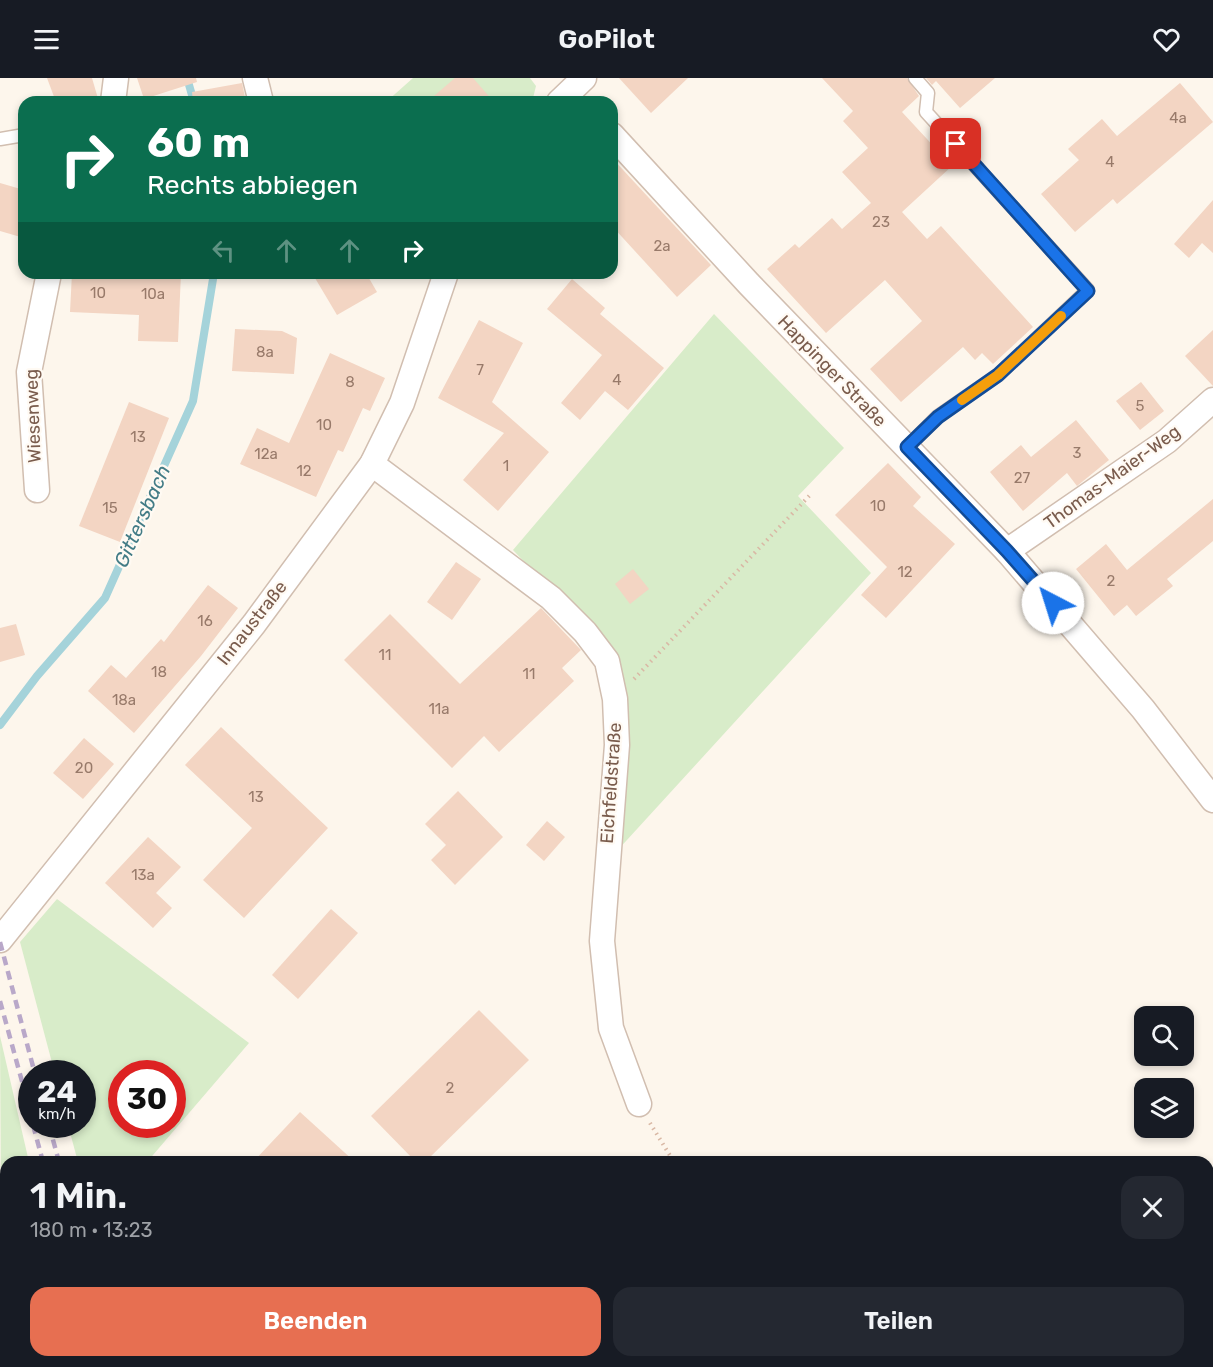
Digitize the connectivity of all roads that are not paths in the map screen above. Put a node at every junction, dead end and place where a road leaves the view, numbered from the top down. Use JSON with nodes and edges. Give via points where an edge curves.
{"nodes":[{"id":1,"x":116,"y":78,"type":"edge"},
{"id":2,"x":255,"y":78,"type":"edge"},
{"id":3,"x":915,"y":78,"type":"edge"},
{"id":4,"x":114,"y":96,"type":"edge"},
{"id":5,"x":260,"y":96,"type":"edge"},
{"id":6,"x":18,"y":136,"type":"edge"},
{"id":7,"x":0,"y":139,"type":"edge"},
{"id":8,"x":618,"y":141,"type":"edge"},
{"id":9,"x":48,"y":279,"type":"edge"},
{"id":10,"x":444,"y":279,"type":"edge"},
{"id":11,"x":1213,"y":400,"type":"edge"},
{"id":12,"x":907,"y":447,"type":"junction"},
{"id":13,"x":372,"y":464,"type":"junction"},
{"id":14,"x":37,"y":489,"type":"dead end"},
{"id":15,"x":1007,"y":551,"type":"junction"},
{"id":16,"x":1213,"y":800,"type":"edge"},
{"id":17,"x":0,"y":940,"type":"edge"},
{"id":18,"x":639,"y":1104,"type":"road end"}],
"edges":[{"from":1,"to":4,"type":"street"},
{"from":2,"to":5,"type":"street"},
{"from":3,"to":12,"type":"lane","via":[[928,93],[926,112],[1088,291],[998,375],[938,417]]},
{"from":6,"to":7,"type":"lane"},
{"from":8,"to":12,"type":"street","name":"Happinger Straße"},
{"from":9,"to":14,"type":"street","name":"Wiesenweg","via":[[29,372]]},
{"from":10,"to":13,"type":"street","name":"Innaustraße","via":[[402,403]]},
{"from":11,"to":15,"type":"street","name":"Thomas-Maier-Weg","via":[[1167,441]]},
{"from":12,"to":15,"type":"street","name":"Happinger Straße"},
{"from":13,"to":17,"type":"street","name":"Innaustraße","via":[[254,624]]},
{"from":13,"to":18,"type":"street","name":"Eichfeldstraße","via":[[551,598],[607,661],[615,699],[617,745],[602,941],[610,1028]]},
{"from":15,"to":16,"type":"street","name":"Happinger Straße","via":[[1143,709]]}]}
